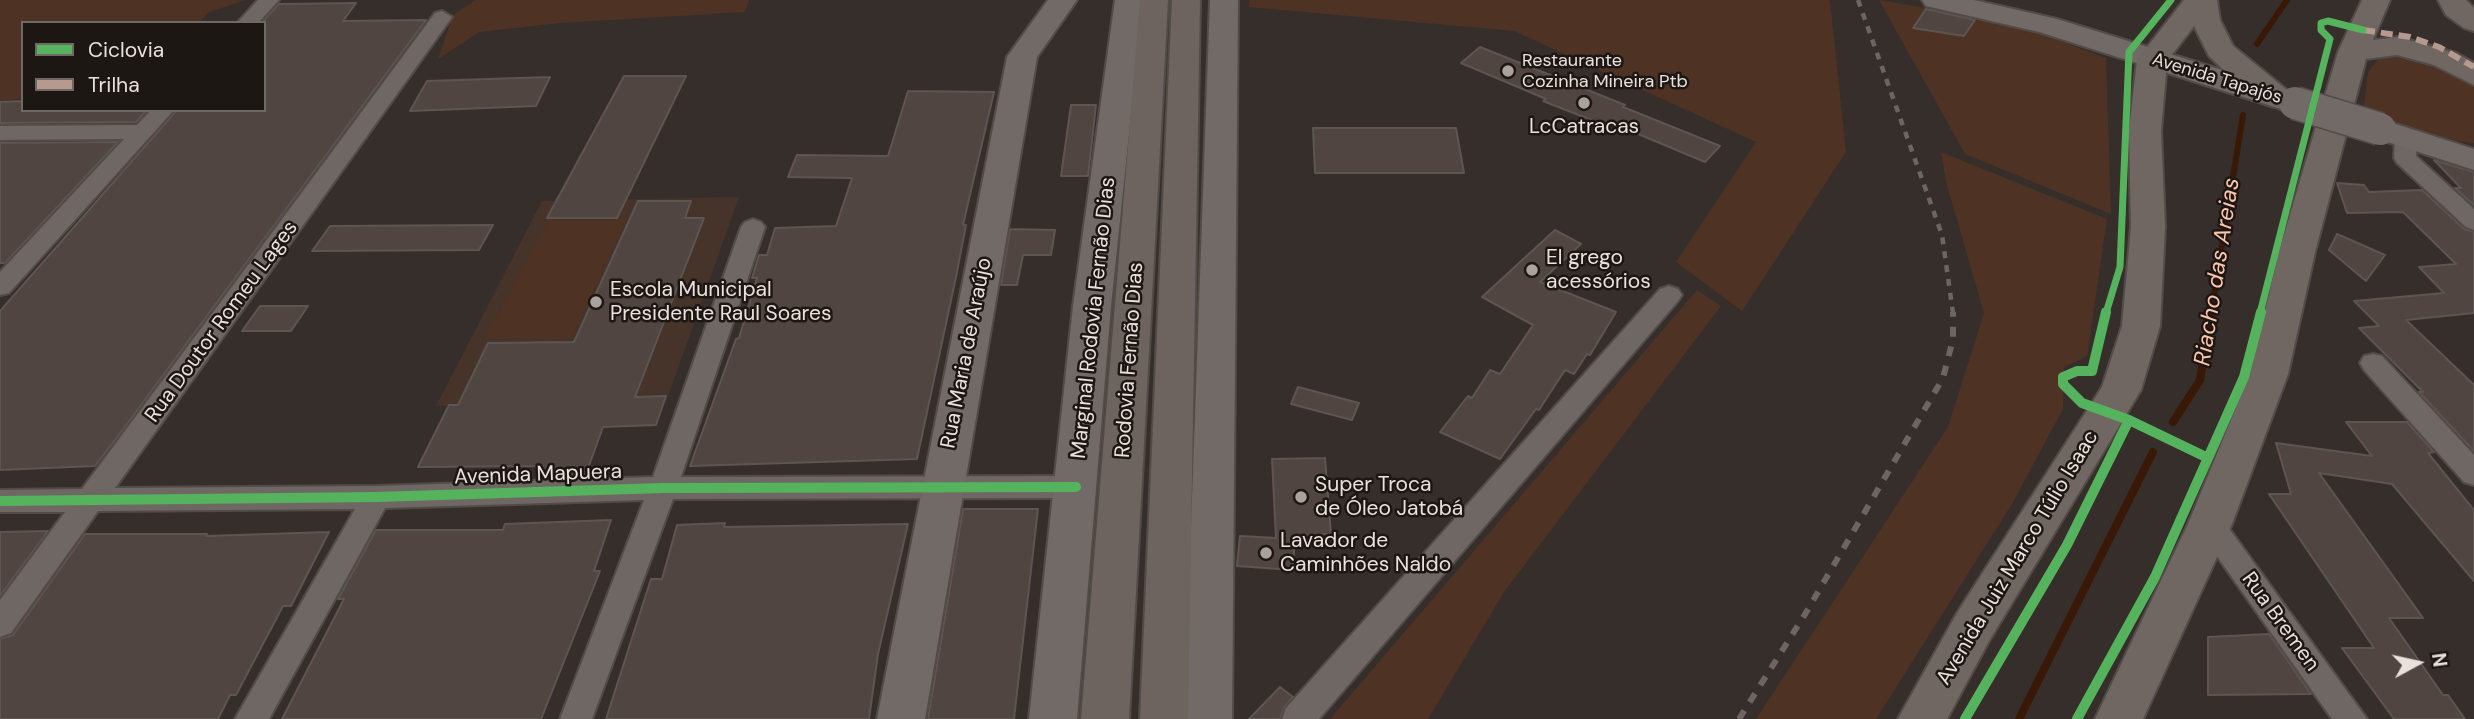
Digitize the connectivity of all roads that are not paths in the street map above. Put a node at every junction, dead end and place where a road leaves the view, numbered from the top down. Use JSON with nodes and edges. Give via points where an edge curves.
{"nodes":[{"id":1,"x":269,"y":0,"type":"edge"},
{"id":2,"x":1063,"y":0,"type":"edge"},
{"id":3,"x":1129,"y":0,"type":"edge"},
{"id":4,"x":1154,"y":0,"type":"edge"},
{"id":5,"x":1186,"y":0,"type":"edge"},
{"id":6,"x":1224,"y":0,"type":"edge"},
{"id":7,"x":1936,"y":0,"type":"edge"},
{"id":8,"x":2201,"y":0,"type":"edge"},
{"id":9,"x":2376,"y":0,"type":"edge"},
{"id":10,"x":2452,"y":0,"type":"edge"},
{"id":11,"x":442,"y":17,"type":"dead end"},
{"id":12,"x":249,"y":21,"type":"edge"},
{"id":13,"x":2474,"y":22,"type":"edge"},
{"id":14,"x":2353,"y":52,"type":"junction"},
{"id":15,"x":2152,"y":60,"type":"junction"},
{"id":16,"x":2474,"y":76,"type":"edge"},
{"id":17,"x":2289,"y":101,"type":"junction"},
{"id":18,"x":161,"y":112,"type":"edge"},
{"id":19,"x":142,"y":132,"type":"junction"},
{"id":20,"x":0,"y":133,"type":"edge"},
{"id":21,"x":2393,"y":133,"type":"junction"},
{"id":22,"x":2441,"y":150,"type":"junction"},
{"id":23,"x":2474,"y":154,"type":"edge"},
{"id":24,"x":2474,"y":160,"type":"edge"},
{"id":25,"x":2474,"y":222,"type":"edge"},
{"id":26,"x":753,"y":227,"type":"dead end"},
{"id":27,"x":0,"y":287,"type":"edge"},
{"id":28,"x":1669,"y":295,"type":"dead end"},
{"id":29,"x":2373,"y":363,"type":"dead end"},
{"id":30,"x":2474,"y":474,"type":"edge"},
{"id":31,"x":1076,"y":487,"type":"junction"},
{"id":32,"x":663,"y":488,"type":"junction"},
{"id":33,"x":942,"y":489,"type":"junction"},
{"id":34,"x":377,"y":498,"type":"junction"},
{"id":35,"x":93,"y":500,"type":"junction"},
{"id":36,"x":0,"y":501,"type":"edge"},
{"id":37,"x":2210,"y":524,"type":"junction"},
{"id":38,"x":0,"y":624,"type":"edge"},
{"id":39,"x":251,"y":719,"type":"edge"},
{"id":40,"x":576,"y":719,"type":"edge"},
{"id":41,"x":901,"y":719,"type":"edge"},
{"id":42,"x":1054,"y":719,"type":"edge"},
{"id":43,"x":1105,"y":719,"type":"edge"},
{"id":44,"x":1164,"y":719,"type":"edge"},
{"id":45,"x":1208,"y":719,"type":"edge"},
{"id":46,"x":1297,"y":719,"type":"edge"},
{"id":47,"x":1922,"y":719,"type":"edge"},
{"id":48,"x":2119,"y":719,"type":"edge"},
{"id":49,"x":2351,"y":719,"type":"edge"}],
"edges":[{"from":1,"to":12,"type":"street"},
{"from":2,"to":33,"type":"main road","name":"Rua Maria de Araújo","via":[[1022,57]]},
{"from":3,"to":31,"type":"main road","name":"Marginal Rodovia Fernão Dias","via":[[1092,306]]},
{"from":4,"to":43,"type":"highway","name":"Rodovia Fernão Dias"},
{"from":5,"to":44,"type":"highway","name":"Rodovia Fernão Dias"},
{"from":6,"to":45,"type":"main road"},
{"from":7,"to":15,"type":"main road","name":"Avenida Tapajós","via":[[2031,21]]},
{"from":8,"to":15,"type":"main road"},
{"from":8,"to":17,"type":"main road","via":[[2220,50],[2244,73]]},
{"from":9,"to":14,"type":"main road"},
{"from":10,"to":13,"type":"main road","via":[[2456,9]]},
{"from":11,"to":35,"type":"street","name":"Rua Doutor Romeu Lages"},
{"from":14,"to":16,"type":"main road","via":[[2398,46],[2445,59]]},
{"from":14,"to":37,"type":"main road","via":[[2297,252],[2269,374]]},
{"from":15,"to":17,"type":"main road","name":"Avenida Tapajós"},
{"from":15,"to":47,"type":"main road","name":"Avenida Juiz Marco Túlio Isaac","via":[[2145,131],[2148,227],[2141,326],[2121,390],[1973,627]]},
{"from":17,"to":21,"type":"main road","name":"Avenida Tapajós","bridge":true},
{"from":18,"to":19,"type":"street"},
{"from":19,"to":20,"type":"street"},
{"from":19,"to":27,"type":"street"},
{"from":21,"to":22,"type":"main road","name":"Avenida Tapajós"},
{"from":21,"to":25,"type":"street","via":[[2405,158]]},
{"from":22,"to":23,"type":"main road"},
{"from":22,"to":24,"type":"main road"},
{"from":26,"to":32,"type":"street"},
{"from":28,"to":46,"type":"street"},
{"from":29,"to":30,"type":"street"},
{"from":31,"to":33,"type":"street","name":"Avenida Mapuera"},
{"from":31,"to":42,"type":"main road","name":"Marginal Rodovia Fernão Dias"},
{"from":32,"to":33,"type":"street","name":"Avenida Mapuera"},
{"from":32,"to":34,"type":"street","name":"Avenida Mapuera"},
{"from":32,"to":40,"type":"street"},
{"from":33,"to":41,"type":"main road","name":"Rua Maria de Araújo"},
{"from":34,"to":35,"type":"street","name":"Avenida Mapuera"},
{"from":34,"to":39,"type":"street"},
{"from":35,"to":36,"type":"street","name":"Avenida Mapuera"},
{"from":35,"to":38,"type":"street","name":"Rua Doutor Romeu Lages"},
{"from":37,"to":48,"type":"main road"},
{"from":37,"to":49,"type":"street","name":"Rua Bremen"}]}
